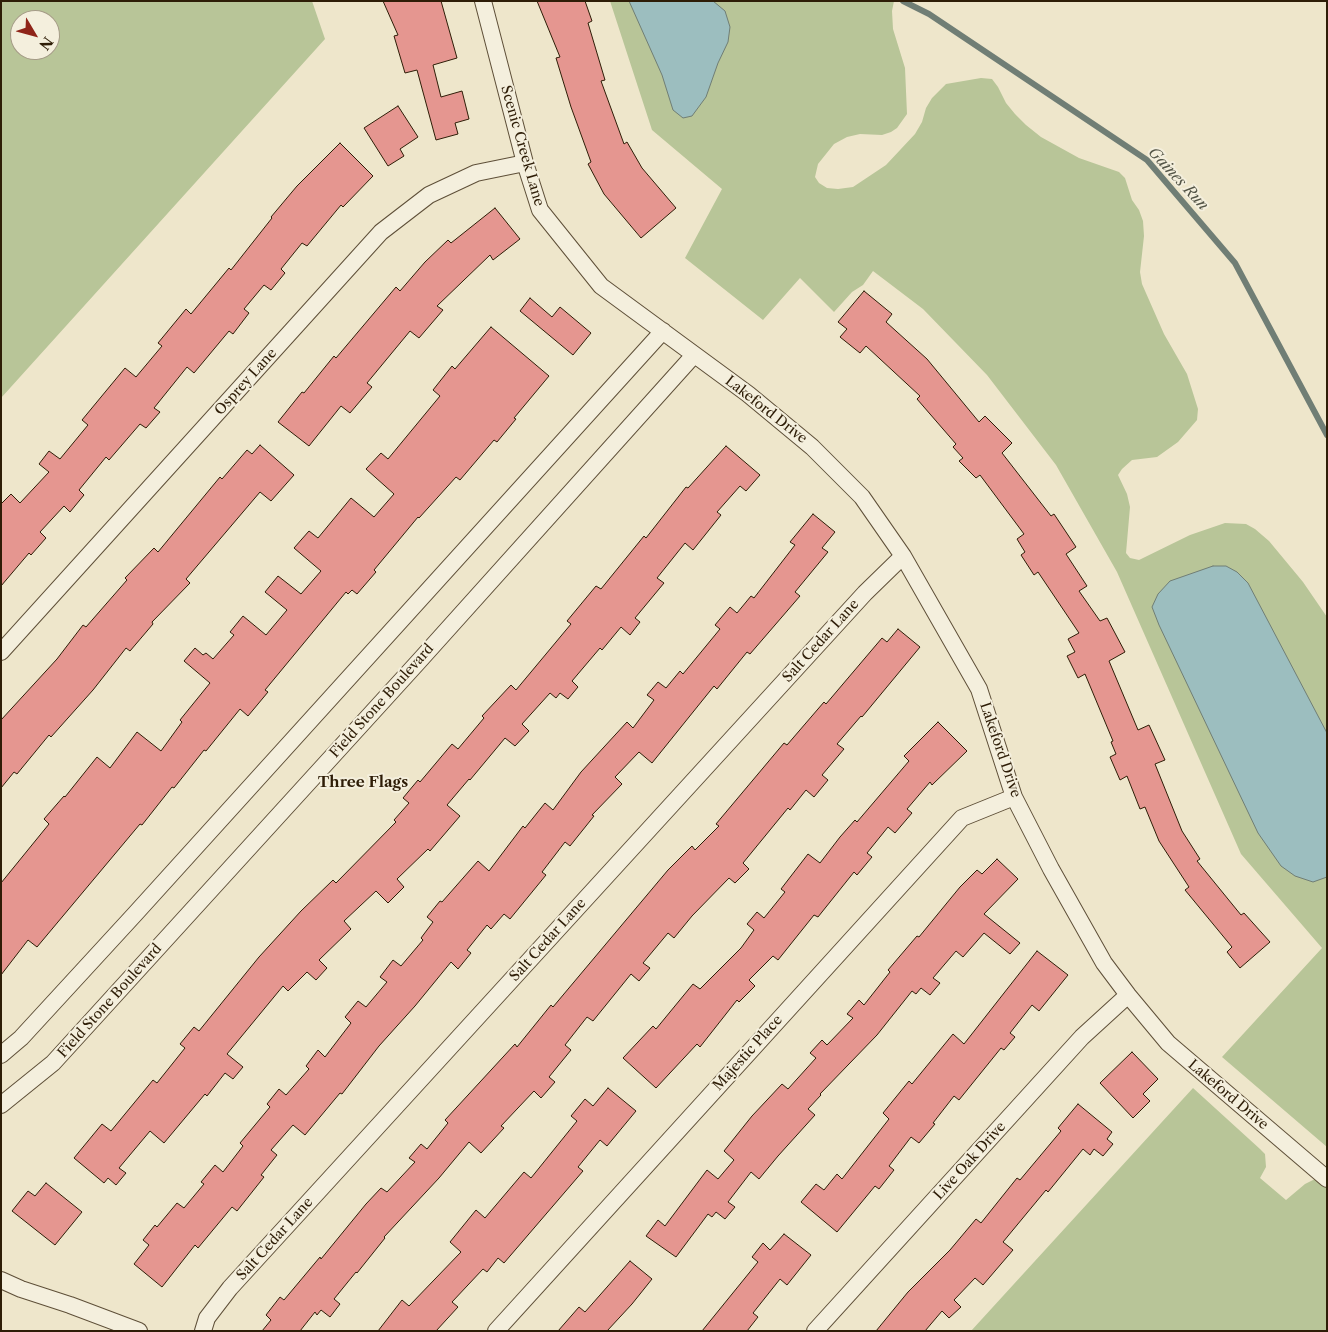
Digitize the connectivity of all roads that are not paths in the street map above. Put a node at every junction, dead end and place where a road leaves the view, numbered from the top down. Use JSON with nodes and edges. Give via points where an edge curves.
{"nodes":[{"id":1,"x":483,"y":1,"type":"edge"},
{"id":2,"x":525,"y":163,"type":"junction"},
{"id":3,"x":663,"y":331,"type":"junction"},
{"id":4,"x":694,"y":355,"type":"junction"},
{"id":5,"x":903,"y":556,"type":"junction"},
{"id":6,"x":1,"y":652,"type":"edge"},
{"id":7,"x":1014,"y":797,"type":"junction"},
{"id":8,"x":1128,"y":995,"type":"junction"},
{"id":9,"x":1,"y":1055,"type":"edge"},
{"id":10,"x":1,"y":1105,"type":"edge"},
{"id":11,"x":1327,"y":1179,"type":"edge"},
{"id":12,"x":1,"y":1280,"type":"edge"},
{"id":13,"x":139,"y":1331,"type":"edge"},
{"id":14,"x":203,"y":1331,"type":"edge"},
{"id":15,"x":496,"y":1331,"type":"edge"},
{"id":16,"x":815,"y":1331,"type":"edge"}],
"edges":[{"from":1,"to":2,"type":"street","name":"Scenic Creek Lane"},
{"from":2,"to":3,"type":"street","name":"Scenic Creek Lane","via":[[540,210],[567,245],[601,286]]},
{"from":2,"to":6,"type":"street","name":"Osprey Lane","via":[[476,174],[429,196],[381,232]]},
{"from":3,"to":4,"type":"street","name":"Lakeford Drive"},
{"from":3,"to":9,"type":"street","via":[[21,1038]]},
{"from":4,"to":5,"type":"street","name":"Lakeford Drive","via":[[812,447],[862,497]]},
{"from":4,"to":10,"type":"street","name":"Field Stone Boulevard","via":[[53,1063]]},
{"from":5,"to":7,"type":"street","name":"Lakeford Drive","via":[[979,689]]},
{"from":5,"to":14,"type":"street","name":"Salt Cedar Lane","via":[[865,592],[230,1288],[207,1318]]},
{"from":7,"to":8,"type":"street","name":"Lakeford Drive","via":[[1104,963]]},
{"from":7,"to":15,"type":"street","name":"Majestic Place","via":[[962,818]]},
{"from":8,"to":11,"type":"street","name":"Lakeford Drive","via":[[1186,1060]]},
{"from":8,"to":16,"type":"street","name":"Live Oak Drive","via":[[1082,1037]]},
{"from":12,"to":13,"type":"street"}]}
